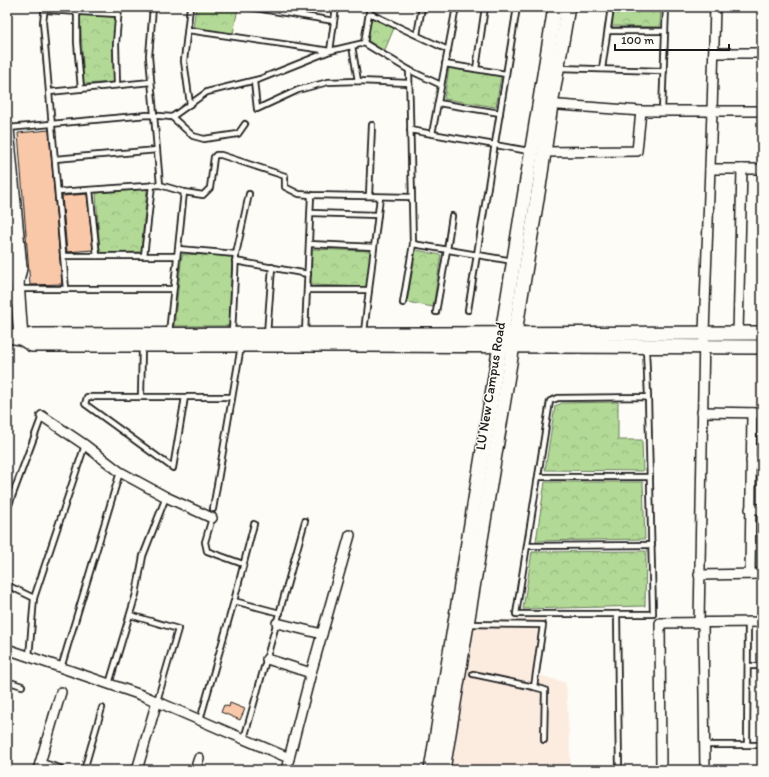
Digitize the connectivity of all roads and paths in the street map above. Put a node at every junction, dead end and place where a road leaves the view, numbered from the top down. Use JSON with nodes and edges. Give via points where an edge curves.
{"nodes":[{"id":1,"x":119,"y":7,"type":"edge"},
{"id":2,"x":153,"y":7,"type":"edge"},
{"id":3,"x":190,"y":7,"type":"edge"},
{"id":4,"x":249,"y":7,"type":"edge"},
{"id":5,"x":303,"y":7,"type":"edge"},
{"id":6,"x":336,"y":7,"type":"edge"},
{"id":7,"x":370,"y":7,"type":"edge"},
{"id":8,"x":422,"y":7,"type":"edge"},
{"id":9,"x":456,"y":7,"type":"edge"},
{"id":10,"x":485,"y":7,"type":"edge"},
{"id":11,"x":517,"y":7,"type":"edge"},
{"id":12,"x":555,"y":7,"type":"edge"},
{"id":13,"x":568,"y":7,"type":"edge"},
{"id":14,"x":611,"y":7,"type":"edge"},
{"id":15,"x":666,"y":7,"type":"edge"},
{"id":16,"x":715,"y":7,"type":"edge"},
{"id":17,"x":44,"y":8,"type":"edge"},
{"id":18,"x":77,"y":12,"type":"junction"},
{"id":19,"x":369,"y":13,"type":"junction"},
{"id":20,"x":118,"y":14,"type":"junction"},
{"id":21,"x":302,"y":15,"type":"junction"},
{"id":22,"x":334,"y":21,"type":"junction"},
{"id":23,"x":188,"y":30,"type":"junction"},
{"id":24,"x":608,"y":31,"type":"junction"},
{"id":25,"x":665,"y":31,"type":"junction"},
{"id":26,"x":417,"y":35,"type":"junction"},
{"id":27,"x":364,"y":43,"type":"junction"},
{"id":28,"x":352,"y":46,"type":"junction"},
{"id":29,"x":448,"y":50,"type":"junction"},
{"id":30,"x":330,"y":51,"type":"junction"},
{"id":31,"x":714,"y":53,"type":"junction"},
{"id":32,"x":762,"y":53,"type":"edge"},
{"id":33,"x":445,"y":64,"type":"junction"},
{"id":34,"x":558,"y":68,"type":"junction"},
{"id":35,"x":476,"y":69,"type":"junction"},
{"id":36,"x":602,"y":69,"type":"junction"},
{"id":37,"x":409,"y":70,"type":"junction"},
{"id":38,"x":664,"y":71,"type":"junction"},
{"id":39,"x":506,"y":74,"type":"junction"},
{"id":40,"x":254,"y":81,"type":"junction"},
{"id":41,"x":358,"y":81,"type":"junction"},
{"id":42,"x":151,"y":82,"type":"junction"},
{"id":43,"x":410,"y":83,"type":"junction"},
{"id":44,"x":117,"y":85,"type":"junction"},
{"id":45,"x":441,"y":85,"type":"junction"},
{"id":46,"x":81,"y":89,"type":"junction"},
{"id":47,"x":49,"y":92,"type":"junction"},
{"id":48,"x":438,"y":103,"type":"junction"},
{"id":49,"x":190,"y":104,"type":"junction"},
{"id":50,"x":545,"y":104,"type":"junction"},
{"id":51,"x":641,"y":111,"type":"junction"},
{"id":52,"x":662,"y":111,"type":"junction"},
{"id":53,"x":712,"y":111,"type":"junction"},
{"id":54,"x":762,"y":111,"type":"edge"},
{"id":55,"x":500,"y":113,"type":"junction"},
{"id":56,"x":154,"y":116,"type":"junction"},
{"id":57,"x":172,"y":117,"type":"junction"},
{"id":58,"x":52,"y":124,"type":"junction"},
{"id":59,"x":244,"y":124,"type":"dead end"},
{"id":60,"x":372,"y":125,"type":"dead end"},
{"id":61,"x":7,"y":129,"type":"edge"},
{"id":62,"x":410,"y":130,"type":"junction"},
{"id":63,"x":432,"y":134,"type":"junction"},
{"id":64,"x":495,"y":145,"type":"junction"},
{"id":65,"x":157,"y":150,"type":"junction"},
{"id":66,"x":531,"y":152,"type":"junction"},
{"id":67,"x":544,"y":152,"type":"junction"},
{"id":68,"x":55,"y":159,"type":"junction"},
{"id":69,"x":710,"y":169,"type":"junction"},
{"id":70,"x":742,"y":169,"type":"junction"},
{"id":71,"x":762,"y":169,"type":"edge"},
{"id":72,"x":152,"y":185,"type":"junction"},
{"id":73,"x":160,"y":185,"type":"junction"},
{"id":74,"x":90,"y":190,"type":"junction"},
{"id":75,"x":58,"y":192,"type":"junction"},
{"id":76,"x":184,"y":192,"type":"junction"},
{"id":77,"x":248,"y":194,"type":"dead end"},
{"id":78,"x":311,"y":195,"type":"junction"},
{"id":79,"x":369,"y":196,"type":"junction"},
{"id":80,"x":380,"y":196,"type":"junction"},
{"id":81,"x":411,"y":197,"type":"junction"},
{"id":82,"x":310,"y":213,"type":"junction"},
{"id":83,"x":378,"y":215,"type":"junction"},
{"id":84,"x":452,"y":216,"type":"dead end"},
{"id":85,"x":7,"y":228,"type":"edge"},
{"id":86,"x":309,"y":244,"type":"junction"},
{"id":87,"x":412,"y":244,"type":"junction"},
{"id":88,"x":374,"y":247,"type":"junction"},
{"id":89,"x":178,"y":248,"type":"junction"},
{"id":90,"x":447,"y":250,"type":"junction"},
{"id":91,"x":236,"y":254,"type":"junction"},
{"id":92,"x":477,"y":255,"type":"junction"},
{"id":93,"x":63,"y":256,"type":"junction"},
{"id":94,"x":97,"y":256,"type":"junction"},
{"id":95,"x":144,"y":256,"type":"junction"},
{"id":96,"x":177,"y":256,"type":"junction"},
{"id":97,"x":235,"y":261,"type":"junction"},
{"id":98,"x":520,"y":262,"type":"junction"},
{"id":99,"x":272,"y":268,"type":"junction"},
{"id":100,"x":308,"y":274,"type":"junction"},
{"id":101,"x":17,"y":285,"type":"junction"},
{"id":102,"x":66,"y":289,"type":"junction"},
{"id":103,"x":173,"y":290,"type":"junction"},
{"id":104,"x":307,"y":290,"type":"junction"},
{"id":105,"x":369,"y":290,"type":"junction"},
{"id":106,"x":402,"y":303,"type":"dead end"},
{"id":107,"x":468,"y":310,"type":"dead end"},
{"id":108,"x":436,"y":312,"type":"dead end"},
{"id":109,"x":168,"y":334,"type":"junction"},
{"id":110,"x":232,"y":334,"type":"junction"},
{"id":111,"x":305,"y":334,"type":"junction"},
{"id":112,"x":704,"y":334,"type":"junction"},
{"id":113,"x":738,"y":334,"type":"junction"},
{"id":114,"x":762,"y":334,"type":"edge"},
{"id":115,"x":7,"y":336,"type":"edge"},
{"id":116,"x":21,"y":338,"type":"junction"},
{"id":117,"x":260,"y":338,"type":"junction"},
{"id":118,"x":363,"y":339,"type":"junction"},
{"id":119,"x":507,"y":340,"type":"junction"},
{"id":120,"x":142,"y":345,"type":"junction"},
{"id":121,"x":241,"y":345,"type":"junction"},
{"id":122,"x":646,"y":347,"type":"junction"},
{"id":123,"x":703,"y":347,"type":"junction"},
{"id":124,"x":762,"y":347,"type":"edge"},
{"id":125,"x":141,"y":397,"type":"junction"},
{"id":126,"x":185,"y":397,"type":"junction"},
{"id":127,"x":232,"y":397,"type":"junction"},
{"id":128,"x":648,"y":397,"type":"junction"},
{"id":129,"x":702,"y":412,"type":"junction"},
{"id":130,"x":752,"y":413,"type":"junction"},
{"id":131,"x":762,"y":413,"type":"edge"},
{"id":132,"x":42,"y":416,"type":"joint"},
{"id":133,"x":85,"y":445,"type":"junction"},
{"id":134,"x":751,"y":461,"type":"junction"},
{"id":135,"x":762,"y":461,"type":"edge"},
{"id":136,"x":120,"y":472,"type":"junction"},
{"id":137,"x":538,"y":477,"type":"junction"},
{"id":138,"x":650,"y":477,"type":"junction"},
{"id":139,"x":166,"y":497,"type":"junction"},
{"id":140,"x":750,"y":509,"type":"junction"},
{"id":141,"x":7,"y":510,"type":"edge"},
{"id":142,"x":762,"y":510,"type":"edge"},
{"id":143,"x":213,"y":514,"type":"junction"},
{"id":144,"x":305,"y":522,"type":"dead end"},
{"id":145,"x":254,"y":524,"type":"dead end"},
{"id":146,"x":350,"y":535,"type":"dead end"},
{"id":147,"x":652,"y":545,"type":"junction"},
{"id":148,"x":527,"y":546,"type":"junction"},
{"id":149,"x":243,"y":564,"type":"junction"},
{"id":150,"x":750,"y":574,"type":"junction"},
{"id":151,"x":762,"y":574,"type":"edge"},
{"id":152,"x":699,"y":575,"type":"junction"},
{"id":153,"x":7,"y":585,"type":"edge"},
{"id":154,"x":34,"y":598,"type":"junction"},
{"id":155,"x":234,"y":601,"type":"junction"},
{"id":156,"x":280,"y":613,"type":"junction"},
{"id":157,"x":617,"y":614,"type":"junction"},
{"id":158,"x":130,"y":615,"type":"junction"},
{"id":159,"x":748,"y":622,"type":"junction"},
{"id":160,"x":762,"y":622,"type":"edge"},
{"id":161,"x":277,"y":623,"type":"junction"},
{"id":162,"x":701,"y":623,"type":"junction"},
{"id":163,"x":461,"y":624,"type":"junction"},
{"id":164,"x":322,"y":634,"type":"junction"},
{"id":165,"x":7,"y":649,"type":"edge"},
{"id":166,"x":29,"y":657,"type":"junction"},
{"id":167,"x":267,"y":659,"type":"junction"},
{"id":168,"x":748,"y":666,"type":"junction"},
{"id":169,"x":762,"y":666,"type":"edge"},
{"id":170,"x":61,"y":668,"type":"junction"},
{"id":171,"x":311,"y":673,"type":"junction"},
{"id":172,"x":473,"y":674,"type":"dead end"},
{"id":173,"x":7,"y":681,"type":"edge"},
{"id":174,"x":109,"y":684,"type":"junction"},
{"id":175,"x":22,"y":686,"type":"dead end"},
{"id":176,"x":534,"y":687,"type":"junction"},
{"id":177,"x":61,"y":692,"type":"dead end"},
{"id":178,"x":157,"y":702,"type":"junction"},
{"id":179,"x":102,"y":708,"type":"dead end"},
{"id":180,"x":200,"y":720,"type":"junction"},
{"id":181,"x":244,"y":739,"type":"junction"},
{"id":182,"x":544,"y":740,"type":"dead end"},
{"id":183,"x":704,"y":745,"type":"junction"},
{"id":184,"x":747,"y":745,"type":"junction"},
{"id":185,"x":762,"y":745,"type":"edge"},
{"id":186,"x":199,"y":758,"type":"dead end"},
{"id":187,"x":289,"y":758,"type":"junction"},
{"id":188,"x":39,"y":767,"type":"edge"},
{"id":189,"x":60,"y":770,"type":"edge"},
{"id":190,"x":84,"y":770,"type":"edge"},
{"id":191,"x":137,"y":770,"type":"edge"},
{"id":192,"x":195,"y":770,"type":"edge"},
{"id":193,"x":286,"y":770,"type":"edge"},
{"id":194,"x":431,"y":770,"type":"edge"},
{"id":195,"x":443,"y":770,"type":"edge"},
{"id":196,"x":619,"y":770,"type":"edge"},
{"id":197,"x":661,"y":770,"type":"edge"},
{"id":198,"x":705,"y":770,"type":"edge"}],
"edges":[{"from":1,"to":20,"type":"lane"},
{"from":2,"to":42,"type":"lane","via":[[149,56]]},
{"from":3,"to":23,"type":"lane"},
{"from":4,"to":21,"type":"lane"},
{"from":5,"to":21,"type":"lane"},
{"from":6,"to":22,"type":"lane"},
{"from":7,"to":19,"type":"lane"},
{"from":8,"to":26,"type":"lane"},
{"from":9,"to":29,"type":"lane"},
{"from":10,"to":35,"type":"lane"},
{"from":11,"to":39,"type":"lane"},
{"from":12,"to":50,"type":"street","name":"LU New Campus Road"},
{"from":13,"to":34,"type":"street","name":"LU New Campus Road"},
{"from":14,"to":24,"type":"lane"},
{"from":15,"to":25,"type":"lane"},
{"from":16,"to":31,"type":"street"},
{"from":17,"to":18,"type":"lane"},
{"from":17,"to":47,"type":"lane","via":[[42,22]]},
{"from":18,"to":20,"type":"lane"},
{"from":18,"to":46,"type":"lane"},
{"from":19,"to":26,"type":"lane"},
{"from":19,"to":27,"type":"lane"},
{"from":20,"to":44,"type":"lane"},
{"from":21,"to":22,"type":"lane"},
{"from":22,"to":30,"type":"lane"},
{"from":23,"to":30,"type":"lane"},
{"from":23,"to":49,"type":"lane","via":[[184,61]]},
{"from":24,"to":25,"type":"lane"},
{"from":24,"to":36,"type":"lane"},
{"from":25,"to":38,"type":"lane"},
{"from":26,"to":29,"type":"lane"},
{"from":27,"to":28,"type":"lane"},
{"from":27,"to":37,"type":"lane"},
{"from":28,"to":30,"type":"lane"},
{"from":28,"to":41,"type":"lane"},
{"from":29,"to":33,"type":"lane"},
{"from":30,"to":40,"type":"lane"},
{"from":31,"to":32,"type":"street"},
{"from":31,"to":53,"type":"street"},
{"from":33,"to":35,"type":"lane"},
{"from":33,"to":45,"type":"lane"},
{"from":34,"to":36,"type":"lane"},
{"from":34,"to":50,"type":"street","name":"LU New Campus Road"},
{"from":35,"to":39,"type":"lane"},
{"from":36,"to":38,"type":"lane"},
{"from":37,"to":43,"type":"lane"},
{"from":37,"to":45,"type":"lane"},
{"from":38,"to":52,"type":"lane"},
{"from":39,"to":55,"type":"lane"},
{"from":40,"to":41,"type":"lane","via":[[257,109],[298,90],[328,82]]},
{"from":40,"to":49,"type":"lane","via":[[207,92]]},
{"from":41,"to":43,"type":"lane"},
{"from":42,"to":44,"type":"lane"},
{"from":42,"to":56,"type":"lane"},
{"from":43,"to":62,"type":"lane"},
{"from":44,"to":46,"type":"lane"},
{"from":45,"to":48,"type":"lane"},
{"from":46,"to":47,"type":"lane"},
{"from":47,"to":58,"type":"lane"},
{"from":48,"to":55,"type":"lane"},
{"from":48,"to":63,"type":"lane"},
{"from":49,"to":57,"type":"lane"},
{"from":50,"to":51,"type":"street"},
{"from":50,"to":66,"type":"street","name":"LU New Campus Road"},
{"from":50,"to":67,"type":"street","name":"LU New Campus Road"},
{"from":51,"to":52,"type":"street"},
{"from":51,"to":67,"type":"street","via":[[637,150]]},
{"from":52,"to":53,"type":"street"},
{"from":53,"to":54,"type":"street"},
{"from":53,"to":69,"type":"street"},
{"from":55,"to":64,"type":"lane"},
{"from":56,"to":57,"type":"lane"},
{"from":56,"to":58,"type":"lane"},
{"from":56,"to":65,"type":"lane"},
{"from":57,"to":59,"type":"lane","via":[[193,136],[204,139],[238,134]]},
{"from":58,"to":61,"type":"lane"},
{"from":58,"to":68,"type":"lane"},
{"from":60,"to":79,"type":"lane"},
{"from":61,"to":101,"type":"street","via":[[20,268]]},
{"from":62,"to":63,"type":"lane"},
{"from":62,"to":81,"type":"lane"},
{"from":63,"to":64,"type":"lane"},
{"from":64,"to":66,"type":"lane"},
{"from":64,"to":92,"type":"lane"},
{"from":65,"to":68,"type":"lane"},
{"from":65,"to":73,"type":"lane"},
{"from":66,"to":98,"type":"street","name":"LU New Campus Road"},
{"from":67,"to":98,"type":"street","name":"LU New Campus Road"},
{"from":68,"to":75,"type":"lane"},
{"from":69,"to":70,"type":"street"},
{"from":69,"to":112,"type":"street"},
{"from":70,"to":71,"type":"street"},
{"from":70,"to":113,"type":"street"},
{"from":72,"to":73,"type":"lane"},
{"from":72,"to":74,"type":"lane"},
{"from":72,"to":95,"type":"lane"},
{"from":73,"to":76,"type":"lane"},
{"from":74,"to":75,"type":"lane"},
{"from":74,"to":94,"type":"lane"},
{"from":75,"to":93,"type":"lane"},
{"from":76,"to":78,"type":"lane","via":[[203,195],[210,188],[214,157],[221,155],[285,176],[285,186],[299,194]]},
{"from":76,"to":89,"type":"lane"},
{"from":77,"to":91,"type":"lane"},
{"from":78,"to":79,"type":"lane"},
{"from":78,"to":82,"type":"lane"},
{"from":79,"to":80,"type":"lane"},
{"from":80,"to":81,"type":"lane"},
{"from":80,"to":83,"type":"lane"},
{"from":81,"to":87,"type":"lane"},
{"from":82,"to":83,"type":"lane"},
{"from":82,"to":86,"type":"lane"},
{"from":83,"to":88,"type":"lane"},
{"from":84,"to":90,"type":"lane"},
{"from":85,"to":101,"type":"street","via":[[11,268]]},
{"from":86,"to":88,"type":"lane"},
{"from":86,"to":100,"type":"lane"},
{"from":87,"to":90,"type":"lane"},
{"from":87,"to":106,"type":"lane"},
{"from":88,"to":105,"type":"lane"},
{"from":89,"to":91,"type":"lane"},
{"from":89,"to":96,"type":"lane"},
{"from":90,"to":92,"type":"lane"},
{"from":90,"to":108,"type":"lane"},
{"from":91,"to":97,"type":"lane"},
{"from":92,"to":98,"type":"lane"},
{"from":92,"to":107,"type":"lane"},
{"from":93,"to":94,"type":"lane"},
{"from":93,"to":102,"type":"lane"},
{"from":94,"to":95,"type":"lane"},
{"from":95,"to":96,"type":"lane"},
{"from":96,"to":103,"type":"lane"},
{"from":97,"to":99,"type":"lane"},
{"from":97,"to":110,"type":"lane"},
{"from":98,"to":119,"type":"street","name":"LU New Campus Road"},
{"from":99,"to":100,"type":"lane"},
{"from":99,"to":117,"type":"lane"},
{"from":100,"to":104,"type":"lane"},
{"from":101,"to":102,"type":"lane"},
{"from":101,"to":116,"type":"street"},
{"from":102,"to":103,"type":"lane"},
{"from":103,"to":109,"type":"lane"},
{"from":104,"to":105,"type":"lane"},
{"from":104,"to":111,"type":"lane"},
{"from":105,"to":118,"type":"lane"},
{"from":109,"to":110,"type":"street"},
{"from":109,"to":116,"type":"street","via":[[32,335]]},
{"from":110,"to":117,"type":"street"},
{"from":111,"to":117,"type":"street"},
{"from":111,"to":118,"type":"street"},
{"from":112,"to":113,"type":"street"},
{"from":112,"to":119,"type":"street"},
{"from":112,"to":123,"type":"street"},
{"from":113,"to":114,"type":"street"},
{"from":115,"to":116,"type":"street"},
{"from":116,"to":120,"type":"street","via":[[32,345]]},
{"from":117,"to":118,"type":"street"},
{"from":117,"to":121,"type":"street"},
{"from":118,"to":119,"type":"street"},
{"from":119,"to":122,"type":"street"},
{"from":119,"to":163,"type":"street","name":"LU New Campus Road"},
{"from":120,"to":121,"type":"street"},
{"from":120,"to":125,"type":"lane"},
{"from":121,"to":127,"type":"lane"},
{"from":122,"to":123,"type":"street"},
{"from":122,"to":128,"type":"lane"},
{"from":123,"to":124,"type":"street"},
{"from":123,"to":129,"type":"street"},
{"from":125,"to":126,"type":"lane"},
{"from":125,"to":126,"type":"lane","via":[[87,397],[85,404],[173,468]]},
{"from":126,"to":127,"type":"lane"},
{"from":127,"to":143,"type":"lane"},
{"from":128,"to":137,"type":"lane","via":[[558,398],[550,401]]},
{"from":128,"to":138,"type":"lane"},
{"from":129,"to":130,"type":"street"},
{"from":129,"to":152,"type":"street"},
{"from":130,"to":131,"type":"street"},
{"from":130,"to":134,"type":"street"},
{"from":132,"to":133,"type":"street"},
{"from":132,"to":141,"type":"lane"},
{"from":133,"to":136,"type":"street"},
{"from":133,"to":154,"type":"lane"},
{"from":134,"to":135,"type":"street"},
{"from":134,"to":140,"type":"street"},
{"from":136,"to":139,"type":"street"},
{"from":136,"to":170,"type":"lane"},
{"from":137,"to":138,"type":"lane"},
{"from":137,"to":148,"type":"lane"},
{"from":138,"to":147,"type":"lane"},
{"from":139,"to":143,"type":"street"},
{"from":139,"to":158,"type":"lane","via":[[143,556]]},
{"from":140,"to":142,"type":"street"},
{"from":140,"to":150,"type":"street"},
{"from":143,"to":149,"type":"lane","via":[[206,542],[207,551]]},
{"from":144,"to":156,"type":"lane"},
{"from":145,"to":149,"type":"lane"},
{"from":146,"to":164,"type":"street"},
{"from":147,"to":148,"type":"lane"},
{"from":147,"to":157,"type":"lane","via":[[653,614]]},
{"from":148,"to":157,"type":"lane","via":[[516,614]]},
{"from":149,"to":155,"type":"lane"},
{"from":150,"to":151,"type":"street"},
{"from":150,"to":152,"type":"street"},
{"from":152,"to":162,"type":"street"},
{"from":153,"to":154,"type":"lane"},
{"from":154,"to":166,"type":"lane"},
{"from":155,"to":156,"type":"lane"},
{"from":155,"to":180,"type":"lane"},
{"from":156,"to":161,"type":"lane"},
{"from":157,"to":196,"type":"lane"},
{"from":158,"to":174,"type":"lane"},
{"from":158,"to":178,"type":"lane","via":[[178,629]]},
{"from":159,"to":160,"type":"street"},
{"from":159,"to":162,"type":"street"},
{"from":159,"to":168,"type":"lane"},
{"from":161,"to":164,"type":"street"},
{"from":161,"to":167,"type":"lane"},
{"from":162,"to":183,"type":"street"},
{"from":162,"to":197,"type":"street","via":[[660,623]]},
{"from":163,"to":176,"type":"lane","via":[[543,625]]},
{"from":163,"to":194,"type":"street","name":"LU New Campus Road"},
{"from":163,"to":195,"type":"street","name":"LU New Campus Road"},
{"from":164,"to":171,"type":"street"},
{"from":165,"to":166,"type":"street"},
{"from":166,"to":170,"type":"street"},
{"from":167,"to":171,"type":"street"},
{"from":167,"to":181,"type":"lane"},
{"from":168,"to":169,"type":"lane"},
{"from":168,"to":184,"type":"lane"},
{"from":170,"to":174,"type":"street"},
{"from":171,"to":187,"type":"street"},
{"from":172,"to":176,"type":"lane"},
{"from":173,"to":175,"type":"lane"},
{"from":174,"to":178,"type":"street"},
{"from":176,"to":182,"type":"lane","via":[[545,690]]},
{"from":177,"to":188,"type":"street"},
{"from":178,"to":180,"type":"street"},
{"from":178,"to":191,"type":"street"},
{"from":179,"to":190,"type":"lane"},
{"from":180,"to":181,"type":"street"},
{"from":181,"to":187,"type":"street"},
{"from":183,"to":184,"type":"lane"},
{"from":183,"to":198,"type":"street"},
{"from":184,"to":185,"type":"lane"},
{"from":186,"to":192,"type":"street"},
{"from":187,"to":193,"type":"street"},
{"from":188,"to":189,"type":"street"}]}
